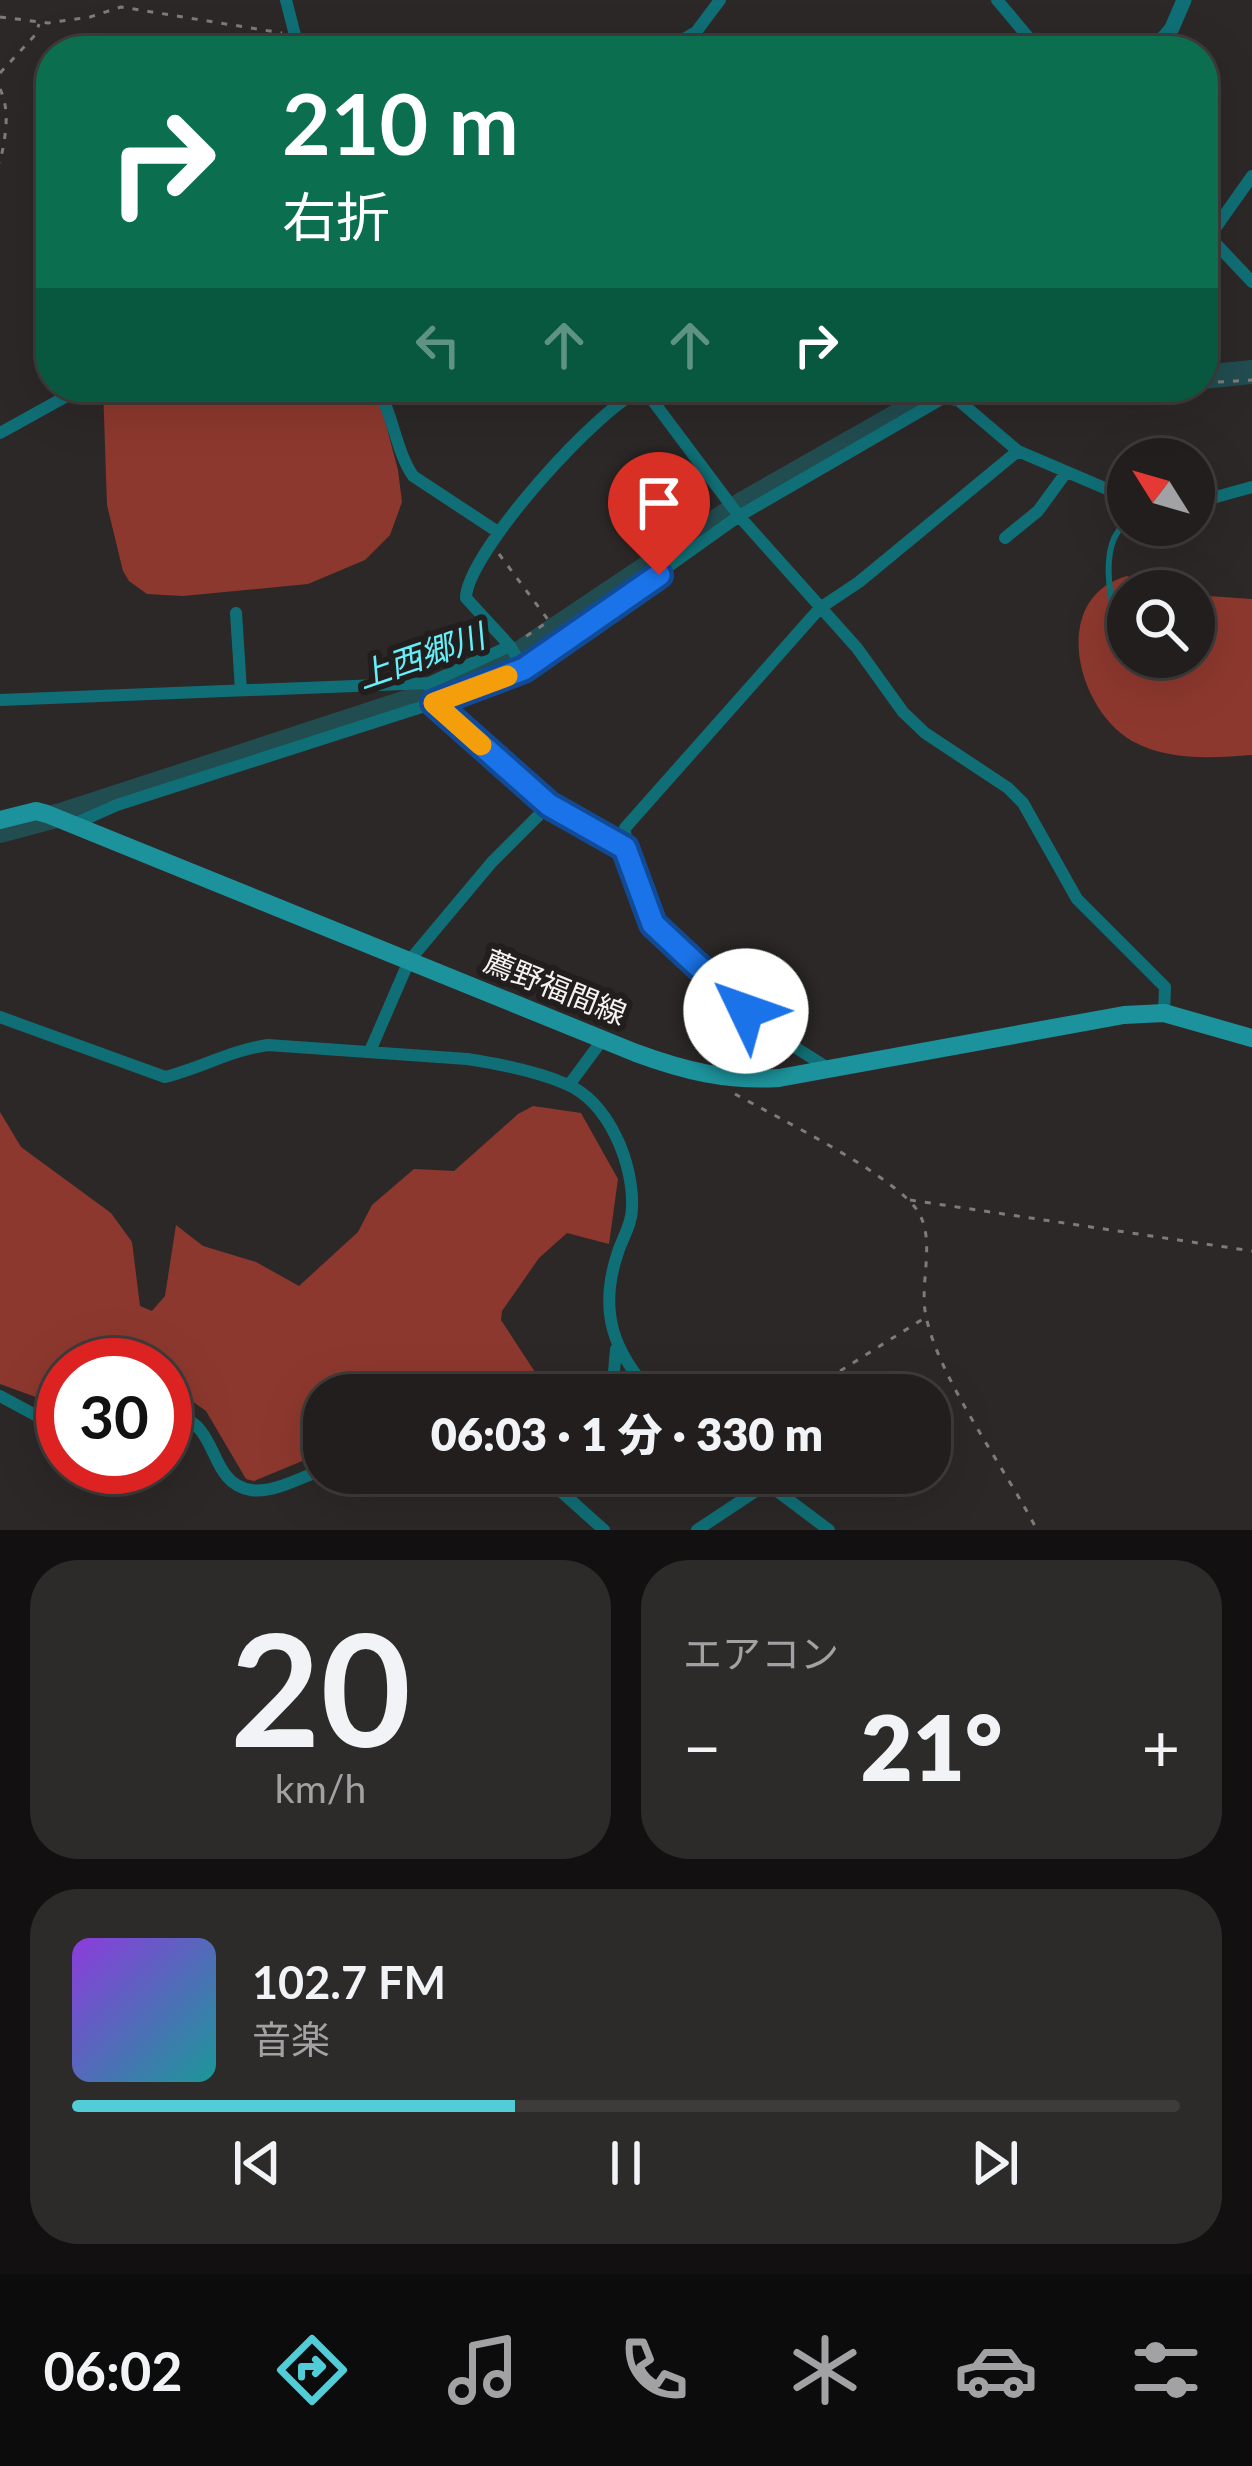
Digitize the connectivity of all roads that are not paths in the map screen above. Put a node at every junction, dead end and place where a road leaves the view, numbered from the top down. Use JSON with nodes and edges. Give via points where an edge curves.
{"nodes":[{"id":1,"x":286,"y":0,"type":"edge"},
{"id":2,"x":720,"y":0,"type":"edge"},
{"id":3,"x":998,"y":0,"type":"edge"},
{"id":4,"x":1184,"y":0,"type":"edge"},
{"id":5,"x":295,"y":35,"type":"road end"},
{"id":6,"x":689,"y":36,"type":"edge"},
{"id":7,"x":1028,"y":36,"type":"edge"},
{"id":8,"x":1165,"y":36,"type":"edge"},
{"id":9,"x":1252,"y":176,"type":"edge"},
{"id":10,"x":1218,"y":219,"type":"edge"},
{"id":11,"x":1218,"y":247,"type":"edge"},
{"id":12,"x":1252,"y":282,"type":"edge"},
{"id":13,"x":56,"y":402,"type":"edge"},
{"id":14,"x":385,"y":402,"type":"edge"},
{"id":15,"x":622,"y":402,"type":"edge"},
{"id":16,"x":654,"y":402,"type":"edge"},
{"id":17,"x":936,"y":402,"type":"edge"},
{"id":18,"x":960,"y":402,"type":"edge"},
{"id":19,"x":0,"y":433,"type":"edge"},
{"id":20,"x":1018,"y":451,"type":"junction"},
{"id":21,"x":1065,"y":474,"type":"junction"},
{"id":22,"x":1252,"y":487,"type":"edge"},
{"id":23,"x":1107,"y":490,"type":"edge"},
{"id":24,"x":1215,"y":497,"type":"edge"},
{"id":25,"x":739,"y":516,"type":"junction"},
{"id":26,"x":494,"y":537,"type":"junction"},
{"id":27,"x":1005,"y":538,"type":"dead end"},
{"id":28,"x":820,"y":608,"type":"junction"},
{"id":29,"x":236,"y":613,"type":"dead end"},
{"id":30,"x":516,"y":657,"type":"junction"},
{"id":31,"x":241,"y":690,"type":"junction"},
{"id":32,"x":431,"y":694,"type":"junction"},
{"id":33,"x":0,"y":700,"type":"edge"},
{"id":34,"x":549,"y":805,"type":"junction"},
{"id":35,"x":0,"y":820,"type":"edge"},
{"id":36,"x":62,"y":820,"type":"junction"},
{"id":37,"x":625,"y":848,"type":"junction"},
{"id":38,"x":409,"y":961,"type":"junction"},
{"id":39,"x":1164,"y":1013,"type":"junction"},
{"id":40,"x":0,"y":1017,"type":"edge"},
{"id":41,"x":1252,"y":1038,"type":"edge"},
{"id":42,"x":603,"y":1039,"type":"junction"},
{"id":43,"x":370,"y":1052,"type":"junction"},
{"id":44,"x":830,"y":1069,"type":"junction"},
{"id":45,"x":569,"y":1084,"type":"junction"},
{"id":46,"x":616,"y":1348,"type":"junction"},
{"id":47,"x":614,"y":1374,"type":"edge"},
{"id":48,"x":636,"y":1374,"type":"edge"},
{"id":49,"x":0,"y":1396,"type":"edge"},
{"id":50,"x":36,"y":1415,"type":"edge"},
{"id":51,"x":192,"y":1420,"type":"edge"},
{"id":52,"x":303,"y":1476,"type":"edge"},
{"id":53,"x":567,"y":1494,"type":"edge"},
{"id":54,"x":753,"y":1494,"type":"edge"},
{"id":55,"x":781,"y":1494,"type":"edge"},
{"id":56,"x":604,"y":1530,"type":"edge"},
{"id":57,"x":697,"y":1530,"type":"edge"},
{"id":58,"x":829,"y":1530,"type":"edge"}],
"edges":[{"from":1,"to":5,"type":"street"},
{"from":2,"to":6,"type":"street"},
{"from":3,"to":7,"type":"street"},
{"from":4,"to":8,"type":"street"},
{"from":9,"to":10,"type":"street"},
{"from":11,"to":12,"type":"street"},
{"from":13,"to":19,"type":"street"},
{"from":14,"to":26,"type":"street","via":[[413,476]]},
{"from":15,"to":26,"type":"street"},
{"from":16,"to":25,"type":"street"},
{"from":17,"to":25,"type":"street"},
{"from":18,"to":20,"type":"street"},
{"from":20,"to":21,"type":"street"},
{"from":20,"to":28,"type":"street"},
{"from":21,"to":23,"type":"street"},
{"from":21,"to":27,"type":"street"},
{"from":22,"to":24,"type":"street"},
{"from":25,"to":28,"type":"street"},
{"from":25,"to":30,"type":"street"},
{"from":26,"to":30,"type":"street","via":[[466,583],[466,598]]},
{"from":28,"to":37,"type":"street","via":[[629,820]]},
{"from":28,"to":39,"type":"street","via":[[925,733],[1023,803],[1077,899],[1165,987]]},
{"from":29,"to":31,"type":"street"},
{"from":30,"to":32,"type":"street"},
{"from":30,"to":32,"type":"street"},
{"from":31,"to":32,"type":"street"},
{"from":31,"to":33,"type":"street"},
{"from":32,"to":34,"type":"street"},
{"from":32,"to":36,"type":"street"},
{"from":34,"to":37,"type":"street"},
{"from":34,"to":38,"type":"street"},
{"from":35,"to":36,"type":"main road","name":"薦野福間線","via":[[36,812]]},
{"from":36,"to":38,"type":"main road","name":"薦野福間線"},
{"from":37,"to":44,"type":"street","via":[[666,939],[774,1034]]},
{"from":38,"to":42,"type":"main road","name":"薦野福間線"},
{"from":38,"to":43,"type":"street"},
{"from":39,"to":41,"type":"main road","name":"薦野福間線"},
{"from":39,"to":44,"type":"main road","name":"薦野福間線"},
{"from":40,"to":43,"type":"street","via":[[165,1077],[235,1049]]},
{"from":42,"to":44,"type":"main road","name":"薦野福間線","via":[[737,1080]]},
{"from":42,"to":45,"type":"street"},
{"from":43,"to":45,"type":"street","via":[[495,1063]]},
{"from":45,"to":46,"type":"street","via":[[618,1138],[629,1179],[632,1209],[611,1288]]},
{"from":46,"to":47,"type":"street"},
{"from":46,"to":48,"type":"street"},
{"from":49,"to":50,"type":"street"},
{"from":51,"to":52,"type":"street","via":[[237,1486],[260,1491]]},
{"from":53,"to":56,"type":"street"},
{"from":54,"to":57,"type":"street"},
{"from":55,"to":58,"type":"street"}]}
